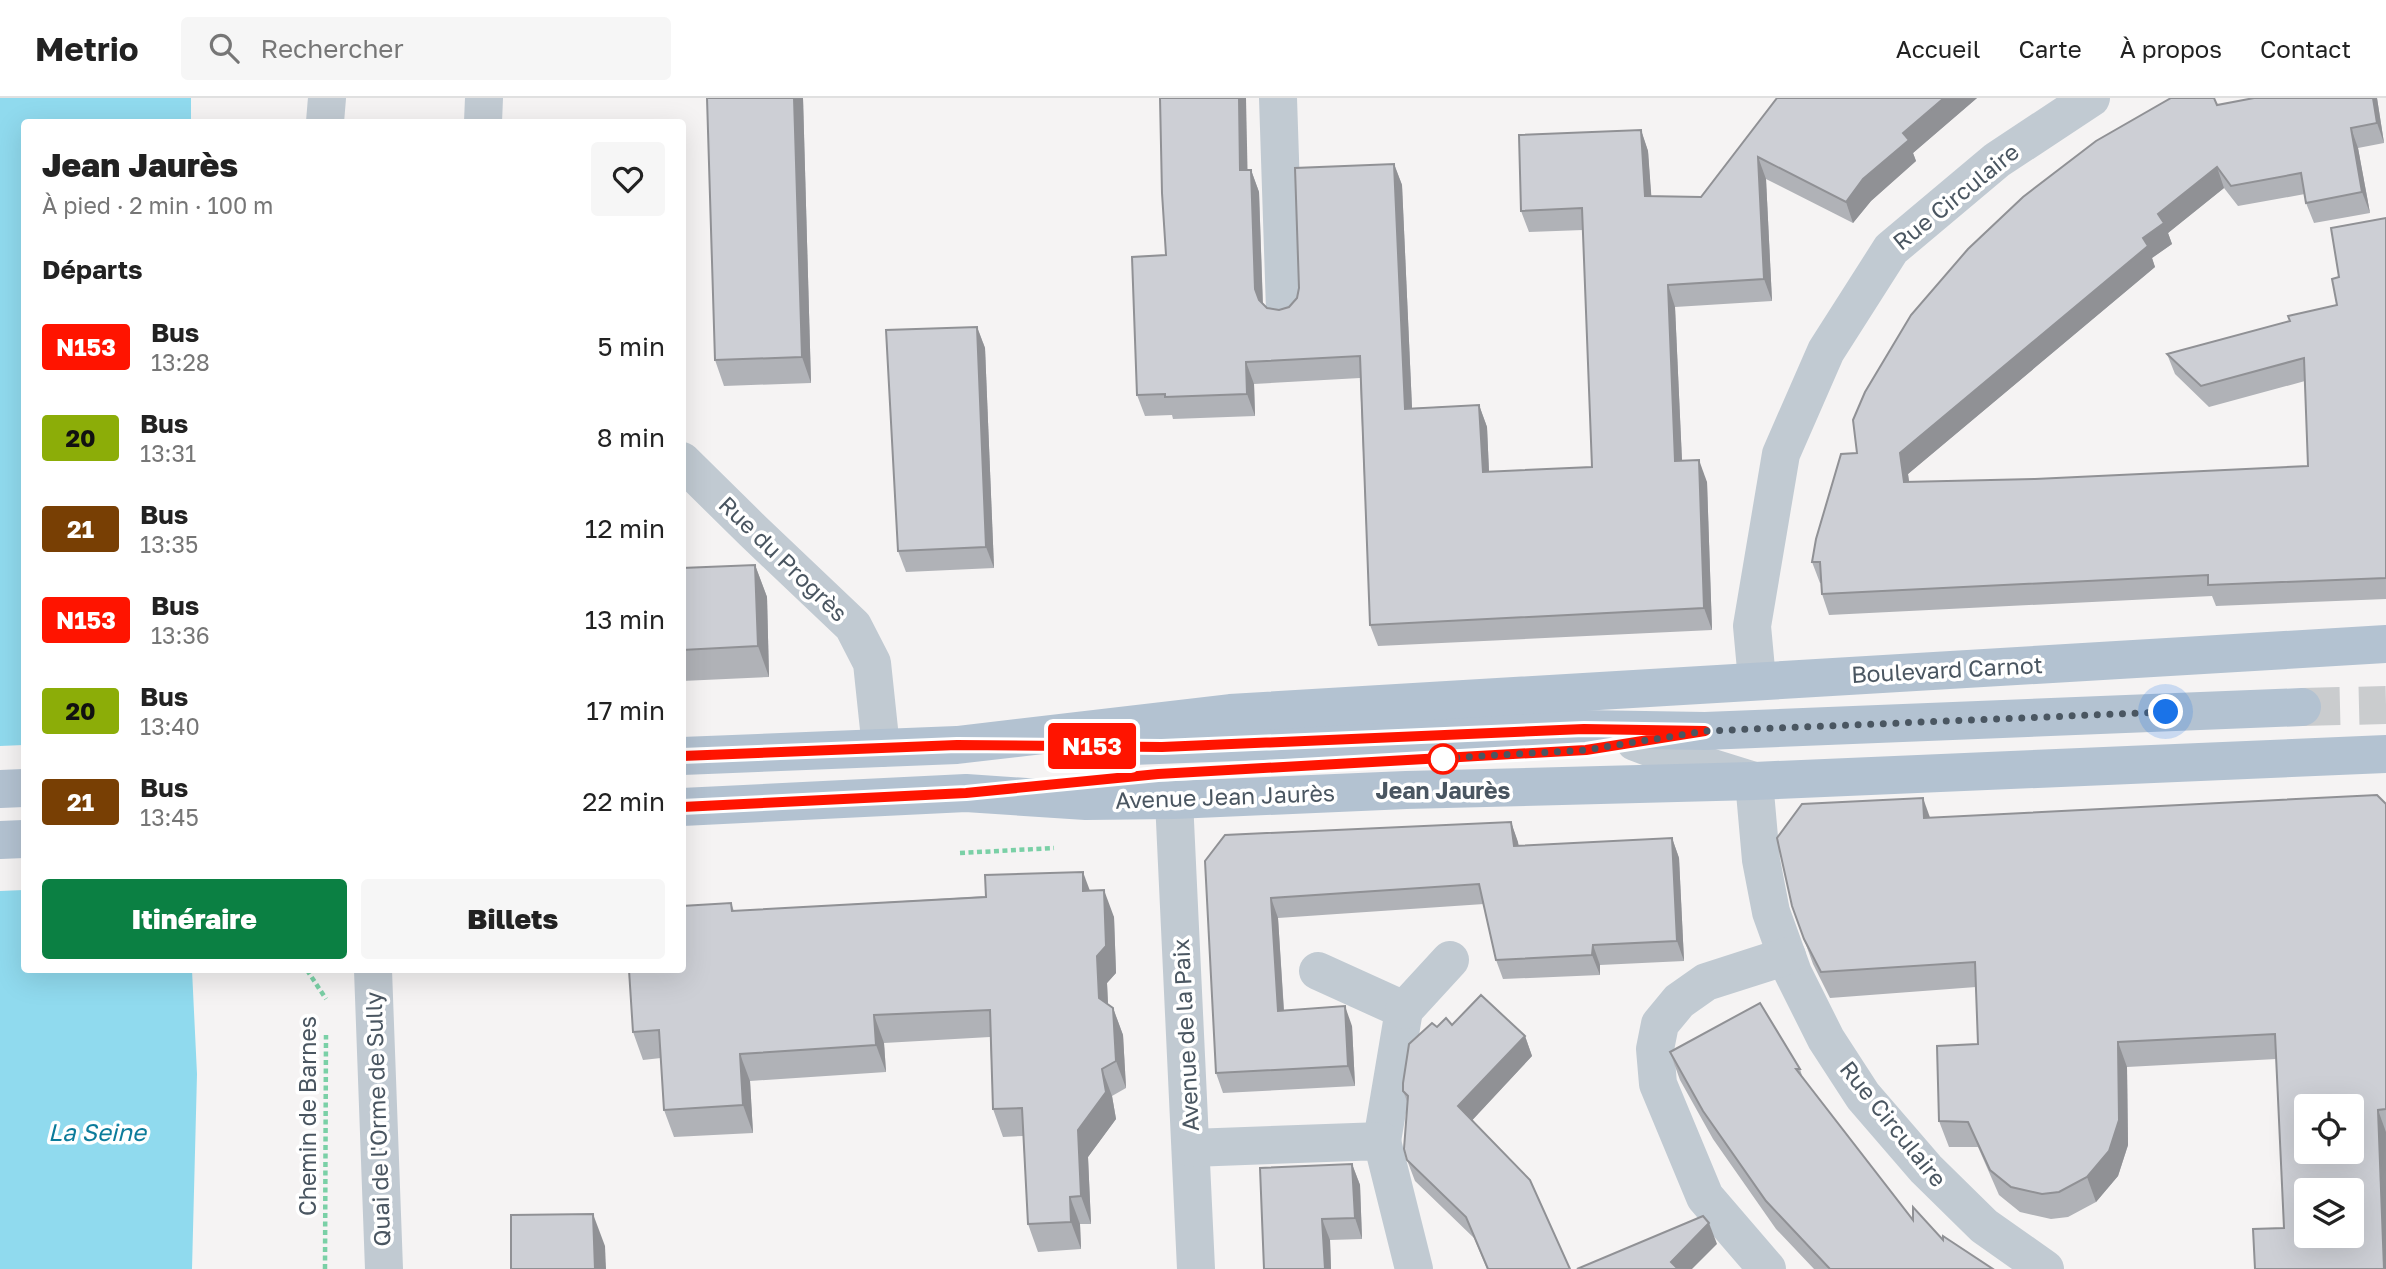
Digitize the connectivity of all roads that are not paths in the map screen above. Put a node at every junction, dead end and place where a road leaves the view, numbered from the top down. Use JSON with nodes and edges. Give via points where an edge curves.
{"nodes":[{"id":1,"x":327,"y":98,"type":"edge"},
{"id":2,"x":484,"y":98,"type":"edge"},
{"id":3,"x":1278,"y":98,"type":"edge"},
{"id":4,"x":2091,"y":98,"type":"edge"},
{"id":5,"x":324,"y":119,"type":"edge"},
{"id":6,"x":483,"y":119,"type":"edge"},
{"id":7,"x":1285,"y":310,"type":"edge"},
{"id":8,"x":686,"y":465,"type":"edge"},
{"id":9,"x":2386,"y":644,"type":"edge"},
{"id":10,"x":1758,"y":680,"type":"junction"},
{"id":11,"x":2302,"y":707,"type":"tunnel mouth"},
{"id":12,"x":1705,"y":731,"type":"junction"},
{"id":13,"x":1635,"y":742,"type":"junction"},
{"id":14,"x":957,"y":745,"type":"junction"},
{"id":15,"x":881,"y":748,"type":"junction"},
{"id":16,"x":2386,"y":754,"type":"edge"},
{"id":17,"x":686,"y":757,"type":"edge"},
{"id":18,"x":1754,"y":781,"type":"junction"},
{"id":19,"x":21,"y":788,"type":"edge"},
{"id":20,"x":0,"y":789,"type":"edge"},
{"id":21,"x":966,"y":793,"type":"junction"},
{"id":22,"x":1174,"y":800,"type":"junction"},
{"id":23,"x":686,"y":807,"type":"edge"},
{"id":24,"x":21,"y":839,"type":"edge"},
{"id":25,"x":0,"y":840,"type":"edge"},
{"id":26,"x":1787,"y":956,"type":"junction"},
{"id":27,"x":1450,"y":960,"type":"dead end"},
{"id":28,"x":1318,"y":971,"type":"dead end"},
{"id":29,"x":373,"y":973,"type":"edge"},
{"id":30,"x":1404,"y":1010,"type":"junction"},
{"id":31,"x":1382,"y":1141,"type":"junction"},
{"id":32,"x":1191,"y":1148,"type":"junction"},
{"id":33,"x":384,"y":1269,"type":"edge"},
{"id":34,"x":1196,"y":1269,"type":"edge"},
{"id":35,"x":1414,"y":1269,"type":"edge"},
{"id":36,"x":1767,"y":1269,"type":"edge"},
{"id":37,"x":2045,"y":1269,"type":"edge"}],
"edges":[{"from":1,"to":5,"type":"street"},
{"from":2,"to":6,"type":"street"},
{"from":3,"to":7,"type":"street"},
{"from":4,"to":10,"type":"street","name":"Rue Circulaire","via":[[1997,160],[1891,249],[1826,351],[1781,454],[1752,626]]},
{"from":8,"to":15,"type":"street","name":"Rue du Progrès","via":[[853,626],[872,663]]},
{"from":9,"to":10,"type":"main road","name":"Boulevard Carnot"},
{"from":10,"to":14,"type":"main road","name":"Boulevard Carnot","via":[[1230,713]]},
{"from":11,"to":12,"type":"main road"},
{"from":12,"to":13,"type":"main road"},
{"from":12,"to":14,"type":"main road","via":[[1584,729],[1162,747]]},
{"from":13,"to":18,"type":"street"},
{"from":13,"to":21,"type":"main road","via":[[1513,755],[1158,774]]},
{"from":14,"to":15,"type":"main road"},
{"from":15,"to":17,"type":"main road"},
{"from":16,"to":18,"type":"main road"},
{"from":18,"to":22,"type":"main road","name":"Avenue Jean Jaurès"},
{"from":18,"to":26,"type":"street","name":"Rue Circulaire","via":[[1761,860],[1771,912]]},
{"from":19,"to":20,"type":"main road"},
{"from":21,"to":22,"type":"main road","name":"Avenue Jean Jaurès","via":[[1086,801]]},
{"from":21,"to":23,"type":"main road","name":"Avenue Jean Jaurès"},
{"from":22,"to":32,"type":"street","name":"Avenue de la Paix"},
{"from":24,"to":25,"type":"main road"},
{"from":26,"to":36,"type":"street","via":[[1706,982],[1660,1024],[1655,1049],[1658,1084],[1705,1197]]},
{"from":26,"to":37,"type":"street","name":"Rue Circulaire","via":[[1826,1039],[1863,1096],[1926,1169],[1984,1226]]},
{"from":27,"to":30,"type":"street"},
{"from":28,"to":30,"type":"street"},
{"from":29,"to":33,"type":"street","name":"Quai de l'Orme de Sully"},
{"from":30,"to":31,"type":"street"},
{"from":31,"to":32,"type":"street"},
{"from":31,"to":35,"type":"street"},
{"from":32,"to":34,"type":"street","name":"Avenue de la Paix"}]}
